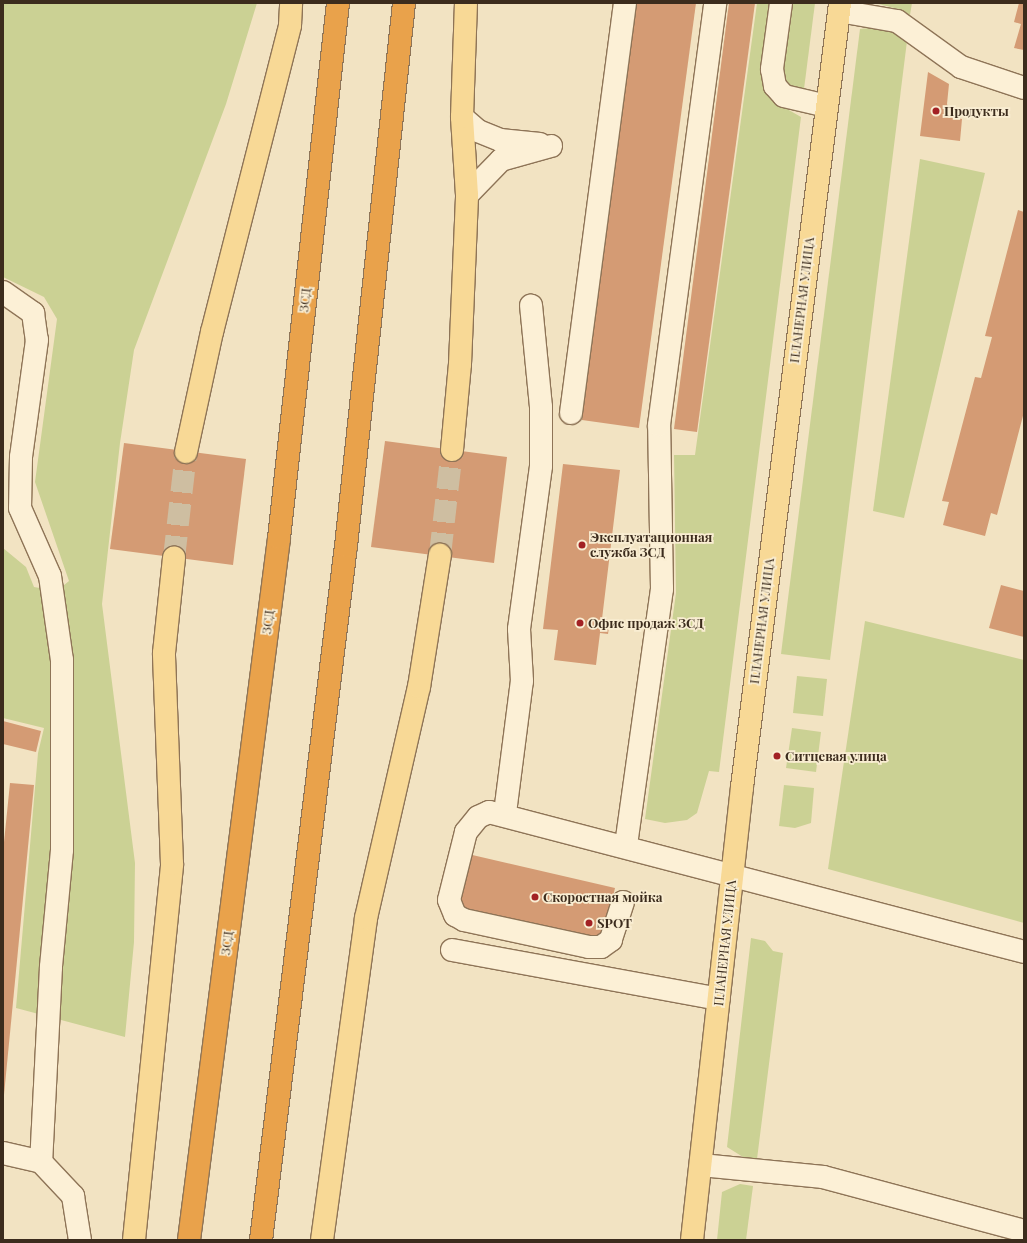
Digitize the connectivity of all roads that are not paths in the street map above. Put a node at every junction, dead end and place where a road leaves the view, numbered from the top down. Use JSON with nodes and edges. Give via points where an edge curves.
{"nodes":[{"id":1,"x":291,"y":3,"type":"edge"},
{"id":2,"x":338,"y":3,"type":"edge"},
{"id":3,"x":404,"y":3,"type":"edge"},
{"id":4,"x":466,"y":3,"type":"edge"},
{"id":5,"x":625,"y":3,"type":"edge"},
{"id":6,"x":715,"y":3,"type":"edge"},
{"id":7,"x":781,"y":3,"type":"edge"},
{"id":8,"x":840,"y":7,"type":"edge"},
{"id":9,"x":1024,"y":88,"type":"edge"},
{"id":10,"x":827,"y":106,"type":"junction"},
{"id":11,"x":462,"y":117,"type":"junction"},
{"id":12,"x":466,"y":195,"type":"junction"},
{"id":13,"x":3,"y":292,"type":"edge"},
{"id":14,"x":531,"y":305,"type":"dead end"},
{"id":15,"x":571,"y":413,"type":"dead end"},
{"id":16,"x":452,"y":450,"type":"tunnel mouth"},
{"id":17,"x":186,"y":452,"type":"tunnel mouth"},
{"id":18,"x":12,"y":506,"type":"edge"},
{"id":19,"x":440,"y":555,"type":"tunnel mouth"},
{"id":20,"x":174,"y":558,"type":"tunnel mouth"},
{"id":21,"x":505,"y":813,"type":"junction"},
{"id":22,"x":626,"y":845,"type":"junction"},
{"id":23,"x":733,"y":873,"type":"junction"},
{"id":24,"x":624,"y":902,"type":"dead end"},
{"id":25,"x":452,"y":950,"type":"dead end"},
{"id":26,"x":1024,"y":952,"type":"edge"},
{"id":27,"x":719,"y":999,"type":"junction"},
{"id":28,"x":3,"y":1153,"type":"edge"},
{"id":29,"x":41,"y":1162,"type":"junction"},
{"id":30,"x":701,"y":1165,"type":"junction"},
{"id":31,"x":1024,"y":1231,"type":"edge"},
{"id":32,"x":80,"y":1240,"type":"edge"},
{"id":33,"x":134,"y":1240,"type":"edge"},
{"id":34,"x":190,"y":1240,"type":"edge"},
{"id":35,"x":261,"y":1240,"type":"edge"},
{"id":36,"x":322,"y":1240,"type":"edge"},
{"id":37,"x":692,"y":1240,"type":"edge"}],
"edges":[{"from":1,"to":17,"type":"main road","via":[[290,25],[212,332]]},
{"from":2,"to":34,"type":"highway","name":"ЗСД","via":[[279,538]]},
{"from":3,"to":35,"type":"highway","via":[[346,546]]},
{"from":4,"to":11,"type":"main road"},
{"from":5,"to":15,"type":"street"},
{"from":6,"to":22,"type":"street","via":[[659,424],[662,589]]},
{"from":7,"to":10,"type":"street","via":[[772,70],[775,86],[784,96]]},
{"from":8,"to":9,"type":"street","via":[[896,21],[961,66]]},
{"from":8,"to":10,"type":"main road","name":"ПЛАНЕРНАЯ УЛИЦА"},
{"from":10,"to":23,"type":"main road","name":"ПЛАНЕРНАЯ УЛИЦА"},
{"from":11,"to":12,"type":"main road"},
{"from":11,"to":12,"type":"street","via":[[478,131],[500,140],[551,146],[501,160]]},
{"from":12,"to":16,"type":"main road","via":[[460,364]]},
{"from":13,"to":18,"type":"street","via":[[33,313],[37,340]]},
{"from":14,"to":21,"type":"street","via":[[541,407],[541,466],[519,629],[522,681]]},
{"from":18,"to":29,"type":"street","via":[[50,576],[62,660],[62,850],[51,967]]},
{"from":19,"to":36,"type":"main road","via":[[419,687],[366,918]]},
{"from":20,"to":33,"type":"main road","via":[[164,652],[172,864]]},
{"from":21,"to":22,"type":"street"},
{"from":21,"to":24,"type":"street","via":[[489,812],[478,817],[466,832],[449,900],[455,916],[589,947],[601,947],[612,940],[618,929]]},
{"from":22,"to":23,"type":"street"},
{"from":23,"to":26,"type":"street"},
{"from":23,"to":27,"type":"main road","name":"ПЛАНЕРНАЯ УЛИЦА"},
{"from":25,"to":27,"type":"street"},
{"from":27,"to":30,"type":"main road","name":"ПЛАНЕРНАЯ УЛИЦА"},
{"from":28,"to":29,"type":"street"},
{"from":29,"to":32,"type":"street","via":[[73,1196]]},
{"from":30,"to":31,"type":"street","via":[[823,1177]]},
{"from":30,"to":37,"type":"main road","name":"ПЛАНЕРНАЯ УЛИЦА"}]}
